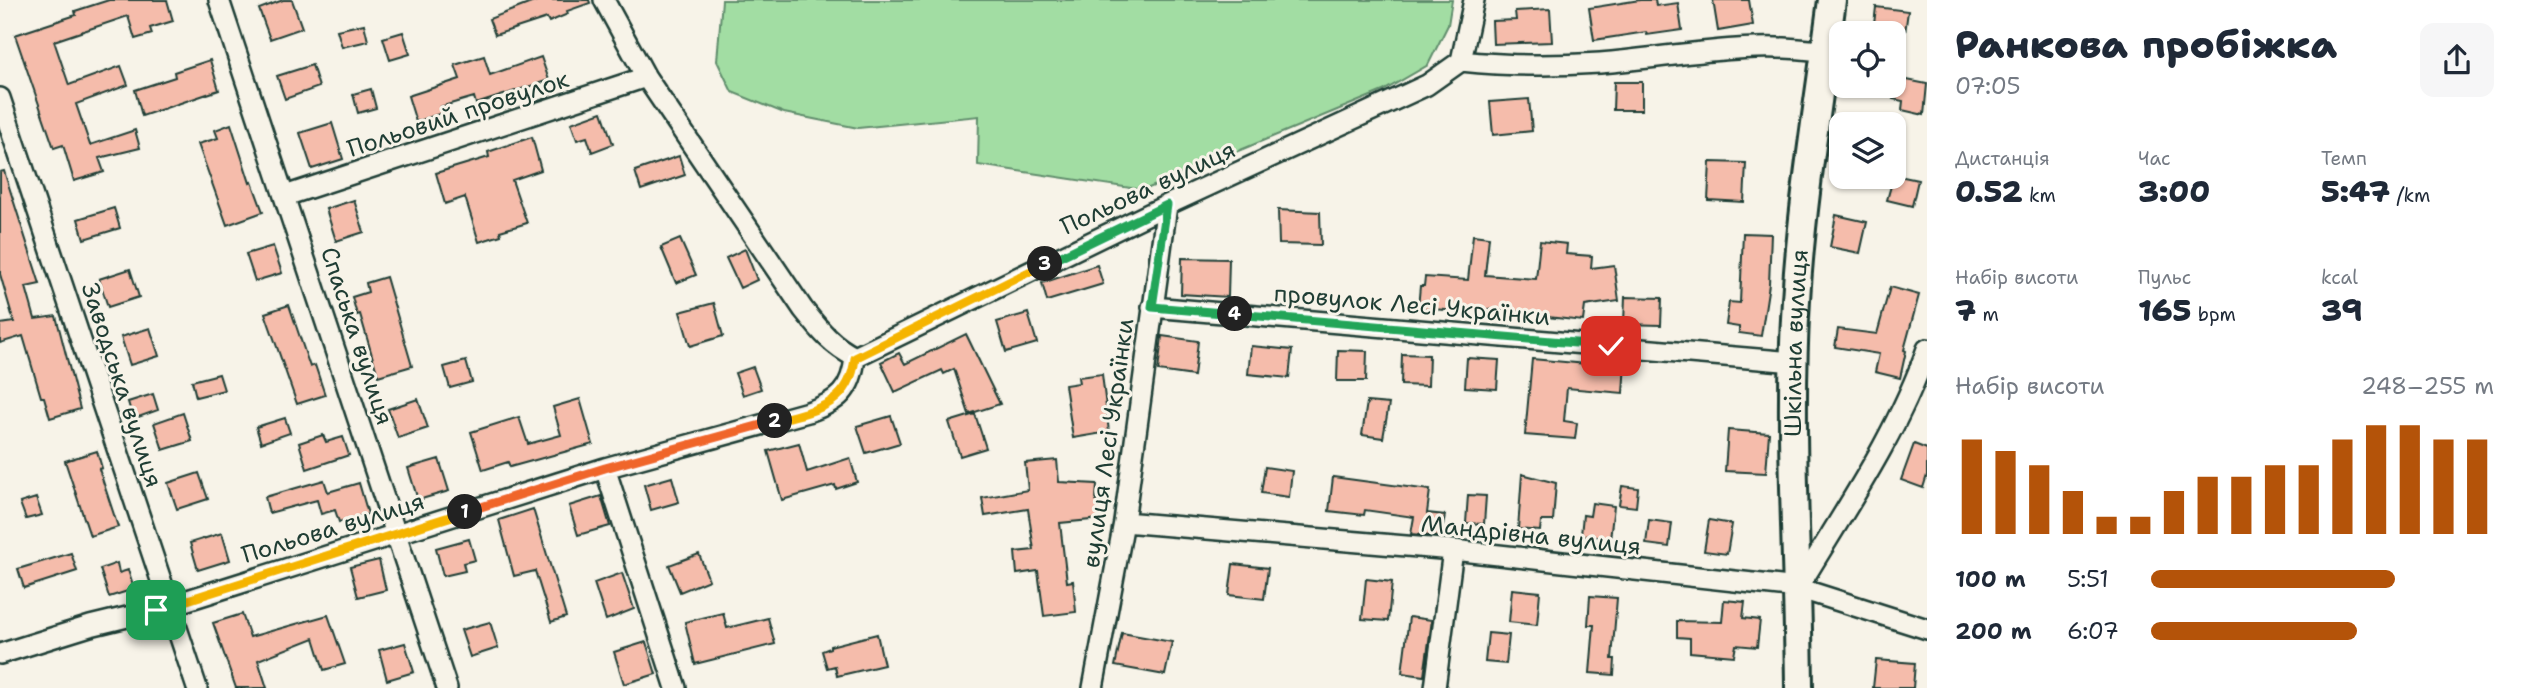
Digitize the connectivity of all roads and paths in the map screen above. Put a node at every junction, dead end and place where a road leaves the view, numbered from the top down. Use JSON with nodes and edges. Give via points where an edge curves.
{"nodes":[{"id":1,"x":219,"y":0,"type":"edge"},
{"id":2,"x":604,"y":0,"type":"edge"},
{"id":3,"x":1474,"y":0,"type":"edge"},
{"id":4,"x":1832,"y":0,"type":"edge"},
{"id":5,"x":1825,"y":52,"type":"junction"},
{"id":6,"x":1461,"y":61,"type":"junction"},
{"id":7,"x":646,"y":77,"type":"junction"},
{"id":8,"x":0,"y":98,"type":"edge"},
{"id":9,"x":285,"y":196,"type":"junction"},
{"id":10,"x":1167,"y":205,"type":"junction"},
{"id":11,"x":1152,"y":307,"type":"junction"},
{"id":12,"x":1927,"y":349,"type":"edge"},
{"id":13,"x":855,"y":358,"type":"junction"},
{"id":14,"x":1794,"y":362,"type":"junction"},
{"id":15,"x":605,"y":468,"type":"junction"},
{"id":16,"x":1124,"y":522,"type":"junction"},
{"id":17,"x":397,"y":534,"type":"junction"},
{"id":18,"x":1453,"y":550,"type":"junction"},
{"id":19,"x":1798,"y":589,"type":"junction"},
{"id":20,"x":169,"y":605,"type":"junction"},
{"id":21,"x":1927,"y":629,"type":"edge"},
{"id":22,"x":0,"y":654,"type":"edge"},
{"id":23,"x":197,"y":688,"type":"edge"},
{"id":24,"x":447,"y":688,"type":"edge"},
{"id":25,"x":676,"y":688,"type":"edge"},
{"id":26,"x":1093,"y":688,"type":"edge"},
{"id":27,"x":1435,"y":688,"type":"edge"},
{"id":28,"x":1798,"y":688,"type":"edge"}],
"edges":[{"from":1,"to":9,"type":"street","name":"Спаська вулиця"},
{"from":2,"to":7,"type":"street"},
{"from":3,"to":6,"type":"street"},
{"from":4,"to":5,"type":"main road","name":"Шкільна вулиця"},
{"from":5,"to":6,"type":"street","via":[[1739,48],[1600,63]]},
{"from":5,"to":14,"type":"main road","name":"Шкільна вулиця","via":[[1800,249]]},
{"from":6,"to":10,"type":"street","name":"Польова вулиця","via":[[1427,85]]},
{"from":7,"to":9,"type":"street","name":"Польовий провулок"},
{"from":7,"to":13,"type":"street","via":[[803,309],[824,337]]},
{"from":8,"to":20,"type":"street","name":"Заводська вулиця"},
{"from":9,"to":17,"type":"street","name":"Спаська вулиця"},
{"from":10,"to":11,"type":"street","name":"вулиця Лесі Українки"},
{"from":10,"to":13,"type":"street","name":"Польова вулиця"},
{"from":11,"to":14,"type":"street","name":"провулок Лесі Українки"},
{"from":11,"to":16,"type":"street","name":"вулиця Лесі Українки"},
{"from":12,"to":19,"type":"street","via":[[1887,438]]},
{"from":13,"to":15,"type":"street","name":"Польова вулиця","via":[[849,385],[820,408]]},
{"from":14,"to":19,"type":"main road","name":"Шкільна вулиця"},
{"from":15,"to":17,"type":"street","name":"Польова вулиця"},
{"from":15,"to":25,"type":"street"},
{"from":16,"to":18,"type":"street","name":"Мандрівна вулиця"},
{"from":16,"to":26,"type":"street","name":"вулиця Лесі Українки"},
{"from":17,"to":20,"type":"street","name":"Польова вулиця"},
{"from":17,"to":24,"type":"street","name":"Спаська вулиця"},
{"from":18,"to":19,"type":"street","name":"Мандрівна вулиця"},
{"from":18,"to":27,"type":"street"},
{"from":19,"to":21,"type":"street","name":"Мандрівна вулиця"},
{"from":19,"to":28,"type":"main road","name":"Шкільна вулиця"},
{"from":20,"to":22,"type":"street","name":"Польова вулиця"},
{"from":20,"to":23,"type":"street","name":"Заводська вулиця"}]}
